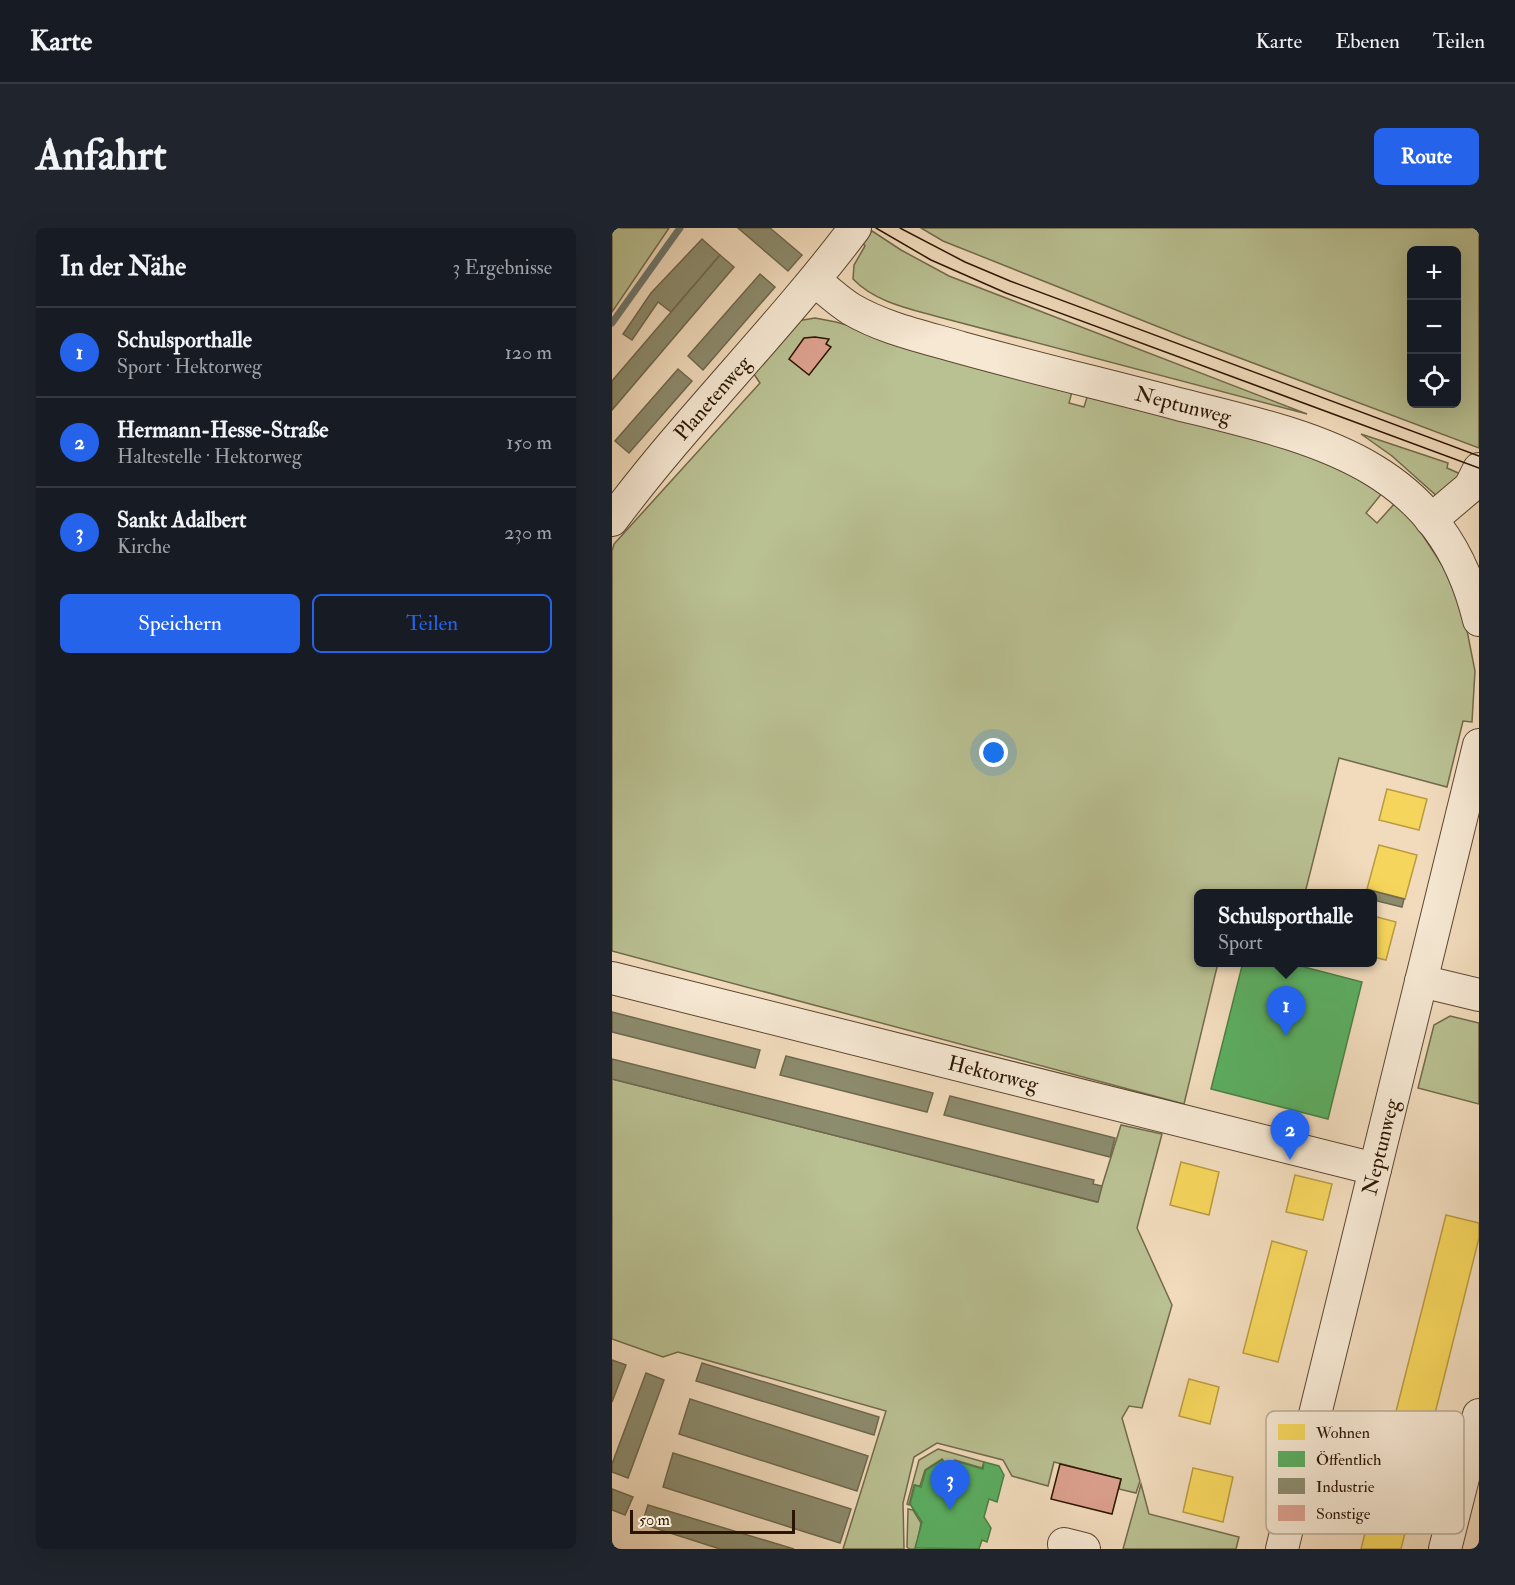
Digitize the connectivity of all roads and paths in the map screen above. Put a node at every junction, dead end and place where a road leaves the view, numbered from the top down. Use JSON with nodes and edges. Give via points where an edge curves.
{"nodes":[{"id":1,"x":855,"y":228,"type":"edge"},
{"id":2,"x":816,"y":281,"type":"junction"},
{"id":3,"x":1479,"y":469,"type":"edge"},
{"id":4,"x":612,"y":520,"type":"edge"},
{"id":5,"x":1431,"y":520,"type":"junction"},
{"id":6,"x":1479,"y":620,"type":"edge"},
{"id":7,"x":1479,"y":745,"type":"edge"},
{"id":8,"x":612,"y":978,"type":"edge"},
{"id":9,"x":1421,"y":981,"type":"junction"},
{"id":10,"x":1479,"y":995,"type":"edge"},
{"id":11,"x":1375,"y":1169,"type":"junction"},
{"id":12,"x":1316,"y":1411,"type":"edge"},
{"id":13,"x":1479,"y":1415,"type":"edge"},
{"id":14,"x":1474,"y":1452,"type":"edge"},
{"id":15,"x":1464,"y":1485,"type":"edge"},
{"id":16,"x":1286,"y":1534,"type":"edge"},
{"id":17,"x":1449,"y":1534,"type":"edge"},
{"id":18,"x":1282,"y":1549,"type":"edge"},
{"id":19,"x":1445,"y":1549,"type":"edge"}],
"edges":[{"from":1,"to":2,"type":"street","name":"Planetenweg"},
{"from":2,"to":4,"type":"street","name":"Planetenweg","via":[[703,407]]},
{"from":2,"to":5,"type":"street","name":"Neptunweg","via":[[849,308],[878,322],[984,354],[1080,393],[1281,429],[1311,440],[1358,460],[1385,477]]},
{"from":3,"to":5,"type":"street","via":[[1470,487]]},
{"from":5,"to":6,"type":"street","name":"Neptunweg","via":[[1452,550]]},
{"from":7,"to":9,"type":"street","name":"Neptunweg"},
{"from":8,"to":11,"type":"street","name":"Hektorweg"},
{"from":9,"to":10,"type":"street"},
{"from":9,"to":11,"type":"street","name":"Neptunweg"},
{"from":11,"to":12,"type":"street","name":"Neptunweg"},
{"from":13,"to":14,"type":"street"},
{"from":14,"to":15,"type":"street"},
{"from":16,"to":18,"type":"street","name":"Neptunweg"},
{"from":17,"to":19,"type":"street"}]}
